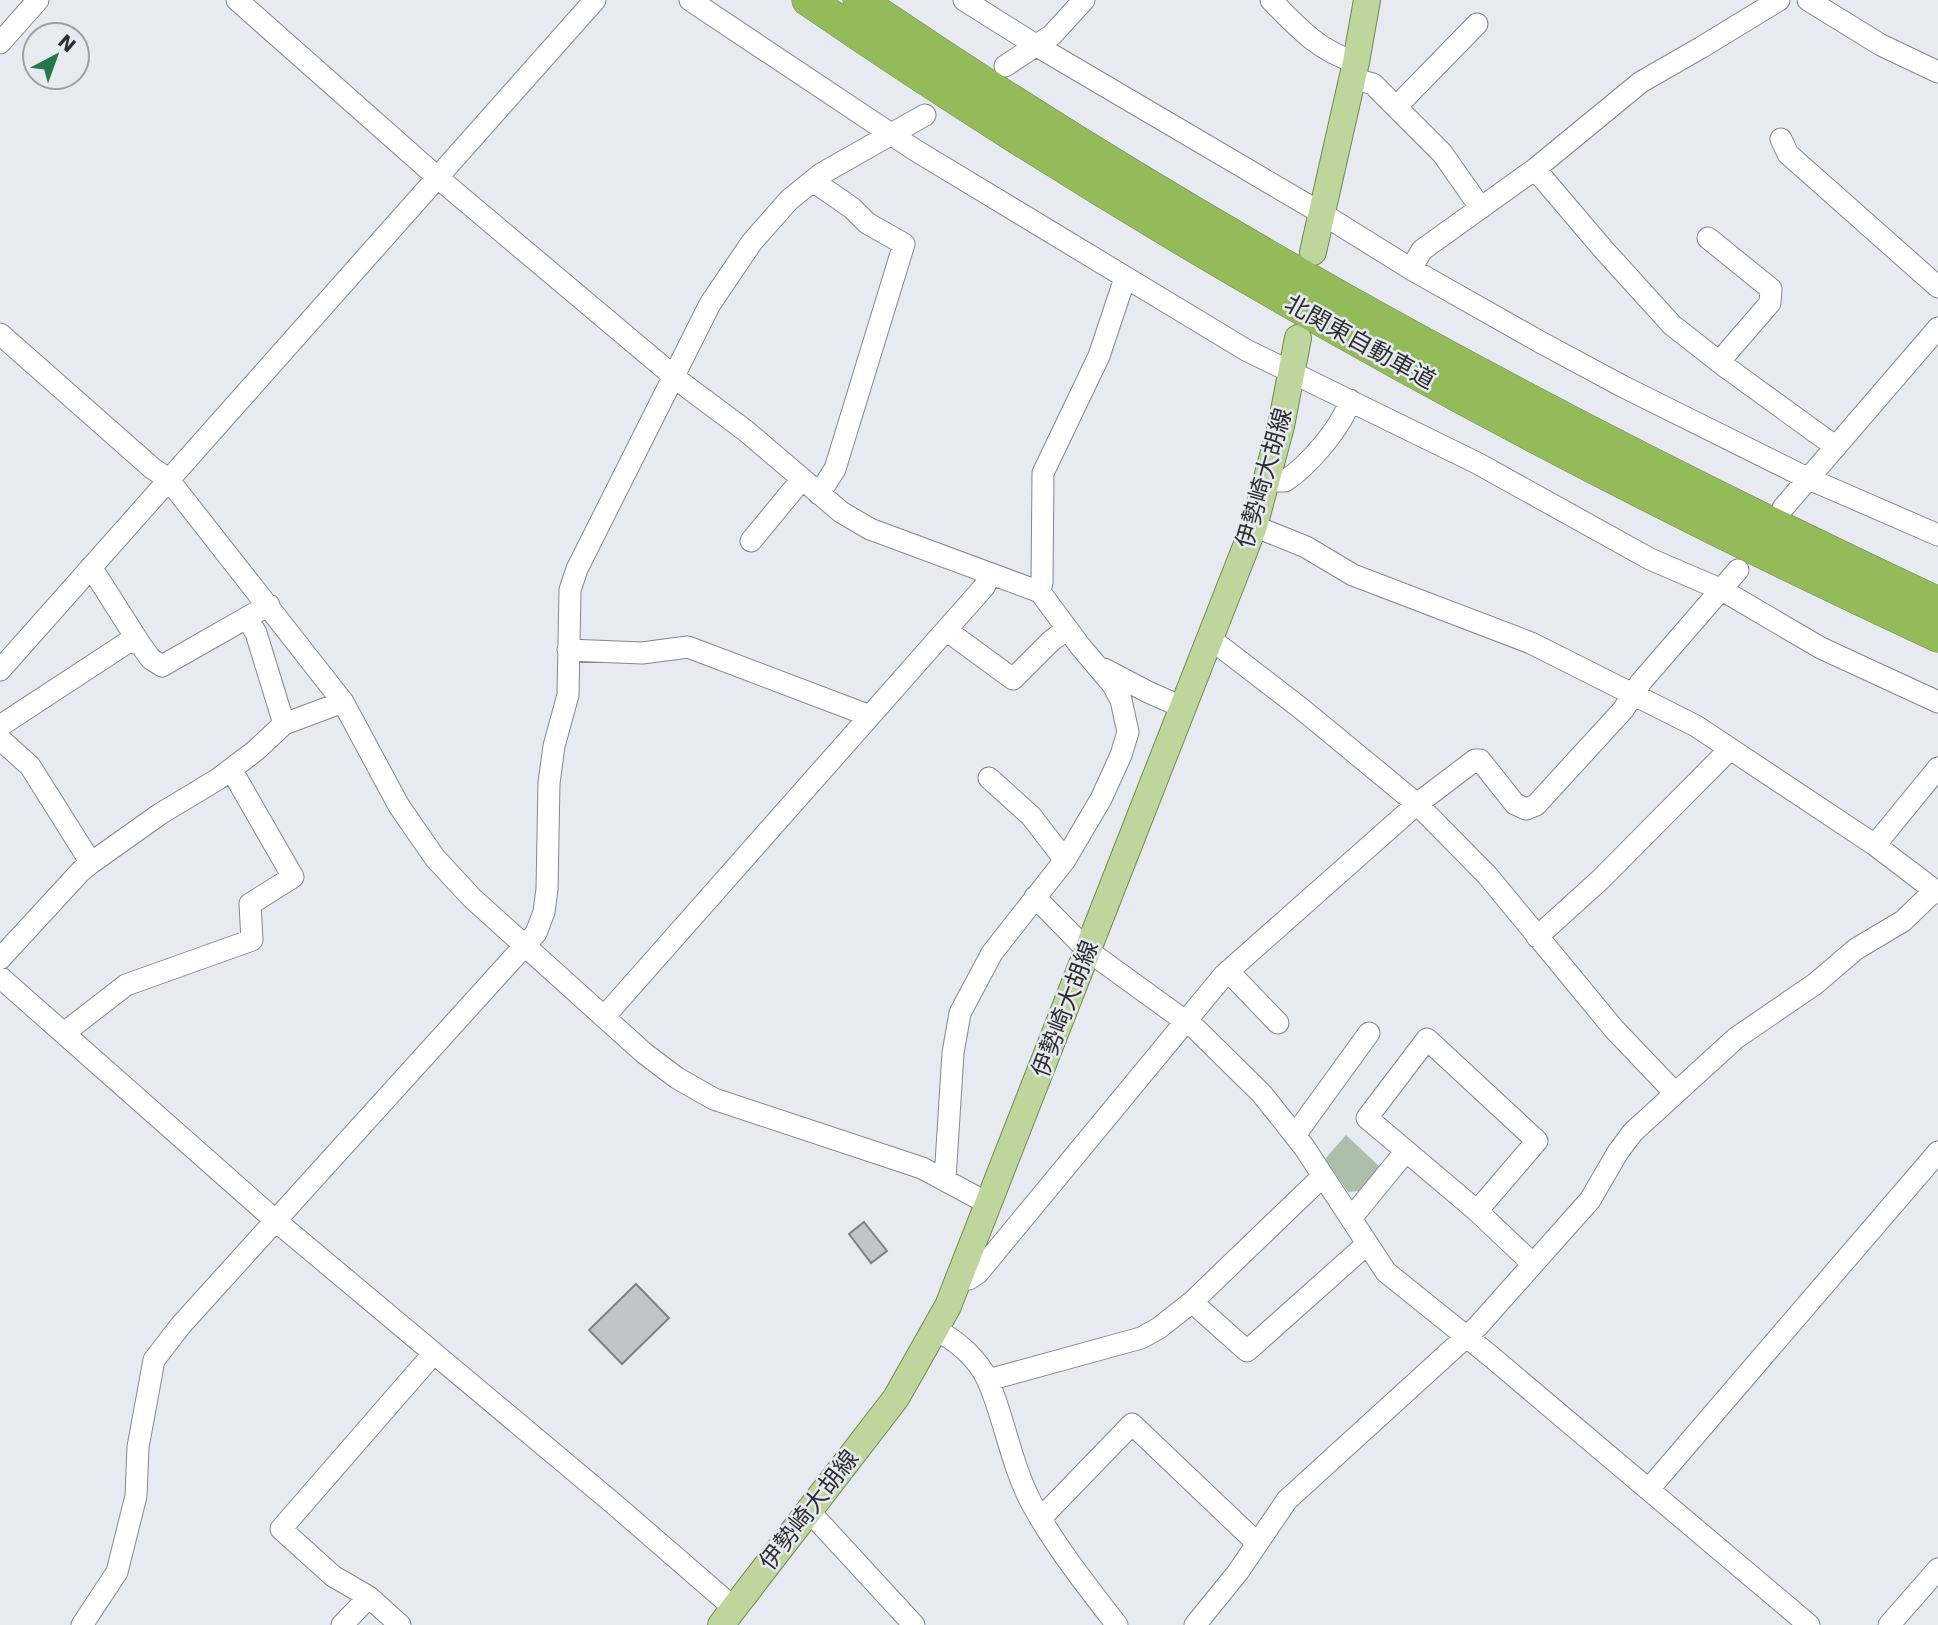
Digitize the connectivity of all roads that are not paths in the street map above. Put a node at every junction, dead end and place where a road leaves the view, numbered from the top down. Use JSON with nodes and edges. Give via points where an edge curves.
{"nodes":[{"id":1,"x":38,"y":0,"type":"edge"},
{"id":2,"x":237,"y":0,"type":"edge"},
{"id":3,"x":595,"y":0,"type":"edge"},
{"id":4,"x":690,"y":0,"type":"edge"},
{"id":5,"x":808,"y":0,"type":"edge"},
{"id":6,"x":859,"y":0,"type":"edge"},
{"id":7,"x":964,"y":0,"type":"edge"},
{"id":8,"x":1084,"y":0,"type":"edge"},
{"id":9,"x":1271,"y":0,"type":"edge"},
{"id":10,"x":1367,"y":0,"type":"edge"},
{"id":11,"x":1779,"y":0,"type":"edge"},
{"id":12,"x":1808,"y":0,"type":"edge"},
{"id":13,"x":1477,"y":24,"type":"dead end"},
{"id":14,"x":0,"y":43,"type":"edge"},
{"id":15,"x":1037,"y":46,"type":"junction"},
{"id":16,"x":1005,"y":66,"type":"dead end"},
{"id":17,"x":1354,"y":70,"type":"junction"},
{"id":18,"x":1938,"y":72,"type":"edge"},
{"id":19,"x":1396,"y":107,"type":"junction"},
{"id":20,"x":925,"y":115,"type":"dead end"},
{"id":21,"x":891,"y":134,"type":"junction"},
{"id":22,"x":1781,"y":139,"type":"dead end"},
{"id":23,"x":1535,"y":169,"type":"junction"},
{"id":24,"x":437,"y":177,"type":"junction"},
{"id":25,"x":813,"y":181,"type":"junction"},
{"id":26,"x":1480,"y":207,"type":"junction"},
{"id":27,"x":1321,"y":213,"type":"junction"},
{"id":28,"x":1708,"y":238,"type":"dead end"},
{"id":29,"x":1313,"y":251,"type":"dead end"},
{"id":30,"x":1411,"y":269,"type":"junction"},
{"id":31,"x":1125,"y":278,"type":"junction"},
{"id":32,"x":1938,"y":287,"type":"edge"},
{"id":33,"x":1938,"y":328,"type":"edge"},
{"id":34,"x":0,"y":334,"type":"edge"},
{"id":35,"x":1298,"y":338,"type":"dead end"},
{"id":36,"x":1719,"y":362,"type":"junction"},
{"id":37,"x":1292,"y":373,"type":"junction"},
{"id":38,"x":674,"y":376,"type":"junction"},
{"id":39,"x":1350,"y":400,"type":"junction"},
{"id":40,"x":1836,"y":447,"type":"junction"},
{"id":41,"x":1807,"y":478,"type":"junction"},
{"id":42,"x":169,"y":479,"type":"junction"},
{"id":43,"x":802,"y":479,"type":"junction"},
{"id":44,"x":1267,"y":481,"type":"junction"},
{"id":45,"x":819,"y":494,"type":"junction"},
{"id":46,"x":1783,"y":508,"type":"dead end"},
{"id":47,"x":1254,"y":526,"type":"junction"},
{"id":48,"x":1938,"y":535,"type":"edge"},
{"id":49,"x":751,"y":541,"type":"dead end"},
{"id":50,"x":91,"y":567,"type":"junction"},
{"id":51,"x":1738,"y":570,"type":"dead end"},
{"id":52,"x":990,"y":575,"type":"junction"},
{"id":53,"x":1722,"y":590,"type":"junction"},
{"id":54,"x":1040,"y":592,"type":"junction"},
{"id":55,"x":1938,"y":603,"type":"edge"},
{"id":56,"x":269,"y":605,"type":"junction"},
{"id":57,"x":247,"y":618,"type":"junction"},
{"id":58,"x":947,"y":629,"type":"junction"},
{"id":59,"x":1068,"y":629,"type":"junction"},
{"id":60,"x":1938,"y":636,"type":"edge"},
{"id":61,"x":1210,"y":640,"type":"junction"},
{"id":62,"x":140,"y":644,"type":"junction"},
{"id":63,"x":568,"y":650,"type":"junction"},
{"id":64,"x":1097,"y":665,"type":"junction"},
{"id":65,"x":0,"y":670,"type":"edge"},
{"id":66,"x":1633,"y":692,"type":"junction"},
{"id":67,"x":343,"y":702,"type":"junction"},
{"id":68,"x":1938,"y":702,"type":"edge"},
{"id":69,"x":1184,"y":708,"type":"junction"},
{"id":70,"x":870,"y":716,"type":"junction"},
{"id":71,"x":284,"y":724,"type":"junction"},
{"id":72,"x":0,"y":726,"type":"edge"},
{"id":73,"x":0,"y":739,"type":"edge"},
{"id":74,"x":1730,"y":749,"type":"junction"},
{"id":75,"x":1938,"y":768,"type":"edge"},
{"id":76,"x":231,"y":769,"type":"junction"},
{"id":77,"x":989,"y":778,"type":"dead end"},
{"id":78,"x":1417,"y":804,"type":"junction"},
{"id":79,"x":1875,"y":845,"type":"junction"},
{"id":80,"x":1065,"y":860,"type":"junction"},
{"id":81,"x":91,"y":863,"type":"junction"},
{"id":82,"x":1937,"y":892,"type":"edge"},
{"id":83,"x":1035,"y":897,"type":"junction"},
{"id":84,"x":1537,"y":937,"type":"junction"},
{"id":85,"x":524,"y":946,"type":"junction"},
{"id":86,"x":1087,"y":950,"type":"junction"},
{"id":87,"x":0,"y":959,"type":"edge"},
{"id":88,"x":1228,"y":971,"type":"junction"},
{"id":89,"x":0,"y":977,"type":"edge"},
{"id":90,"x":604,"y":1017,"type":"junction"},
{"id":91,"x":1185,"y":1021,"type":"junction"},
{"id":92,"x":1278,"y":1023,"type":"dead end"},
{"id":93,"x":1369,"y":1032,"type":"dead end"},
{"id":94,"x":64,"y":1033,"type":"junction"},
{"id":95,"x":1675,"y":1093,"type":"junction"},
{"id":96,"x":1295,"y":1135,"type":"junction"},
{"id":97,"x":1406,"y":1151,"type":"junction"},
{"id":98,"x":1938,"y":1152,"type":"edge"},
{"id":99,"x":1323,"y":1175,"type":"junction"},
{"id":100,"x":945,"y":1179,"type":"junction"},
{"id":101,"x":989,"y":1204,"type":"junction"},
{"id":102,"x":1478,"y":1211,"type":"junction"},
{"id":103,"x":1352,"y":1217,"type":"junction"},
{"id":104,"x":276,"y":1222,"type":"junction"},
{"id":105,"x":1367,"y":1244,"type":"junction"},
{"id":106,"x":1533,"y":1264,"type":"junction"},
{"id":107,"x":960,"y":1279,"type":"junction"},
{"id":108,"x":1192,"y":1302,"type":"junction"},
{"id":109,"x":935,"y":1330,"type":"junction"},
{"id":110,"x":1465,"y":1336,"type":"junction"},
{"id":111,"x":433,"y":1354,"type":"junction"},
{"id":112,"x":988,"y":1380,"type":"junction"},
{"id":113,"x":1649,"y":1489,"type":"junction"},
{"id":114,"x":809,"y":1511,"type":"junction"},
{"id":115,"x":1041,"y":1518,"type":"junction"},
{"id":116,"x":1257,"y":1543,"type":"junction"},
{"id":117,"x":1938,"y":1569,"type":"edge"},
{"id":118,"x":369,"y":1597,"type":"junction"},
{"id":119,"x":727,"y":1617,"type":"edge"},
{"id":120,"x":82,"y":1625,"type":"edge"},
{"id":121,"x":342,"y":1625,"type":"edge"},
{"id":122,"x":400,"y":1625,"type":"edge"},
{"id":123,"x":914,"y":1625,"type":"edge"},
{"id":124,"x":1117,"y":1625,"type":"edge"},
{"id":125,"x":1195,"y":1625,"type":"edge"},
{"id":126,"x":1810,"y":1625,"type":"edge"},
{"id":127,"x":1889,"y":1625,"type":"edge"}],
"edges":[{"from":1,"to":14,"type":"street"},
{"from":2,"to":24,"type":"street"},
{"from":3,"to":24,"type":"street"},
{"from":4,"to":21,"type":"street"},
{"from":5,"to":60,"type":"highway","name":"北関東自動車道","via":[[1048,158],[1280,297],[1629,488]]},
{"from":6,"to":55,"type":"highway","name":"北関東自動車道","via":[[1175,200],[1444,355],[1643,461]]},
{"from":7,"to":15,"type":"street"},
{"from":8,"to":15,"type":"street"},
{"from":9,"to":17,"type":"street","via":[[1302,31]]},
{"from":10,"to":17,"type":"main road"},
{"from":11,"to":23,"type":"street","via":[[1641,82]]},
{"from":12,"to":18,"type":"street","via":[[1881,45]]},
{"from":13,"to":19,"type":"street"},
{"from":15,"to":16,"type":"street"},
{"from":15,"to":27,"type":"street"},
{"from":17,"to":19,"type":"street"},
{"from":17,"to":27,"type":"main road"},
{"from":19,"to":26,"type":"street","via":[[1442,153]]},
{"from":20,"to":21,"type":"street"},
{"from":21,"to":25,"type":"street"},
{"from":21,"to":31,"type":"street"},
{"from":22,"to":32,"type":"street","via":[[1788,154]]},
{"from":23,"to":26,"type":"street"},
{"from":23,"to":36,"type":"street","via":[[1672,325]]},
{"from":24,"to":38,"type":"street"},
{"from":24,"to":42,"type":"street"},
{"from":25,"to":38,"type":"street","via":[[783,207],[737,263],[710,304]]},
{"from":25,"to":45,"type":"street","via":[[867,223],[904,244],[835,469]]},
{"from":26,"to":30,"type":"street","via":[[1422,250]]},
{"from":27,"to":29,"type":"main road"},
{"from":27,"to":30,"type":"street"},
{"from":28,"to":36,"type":"street","via":[[1771,289],[1770,303]]},
{"from":30,"to":41,"type":"street","via":[[1622,386]]},
{"from":31,"to":37,"type":"street"},
{"from":31,"to":54,"type":"street","via":[[1100,356],[1043,473]]},
{"from":33,"to":40,"type":"street"},
{"from":34,"to":42,"type":"street"},
{"from":35,"to":37,"type":"main road","name":"伊勢崎大胡線"},
{"from":36,"to":40,"type":"street"},
{"from":37,"to":39,"type":"street"},
{"from":37,"to":44,"type":"main road","name":"伊勢崎大胡線"},
{"from":38,"to":43,"type":"street"},
{"from":38,"to":63,"type":"street","via":[[577,569],[570,590]]},
{"from":39,"to":44,"type":"street","via":[[1336,427],[1304,465],[1285,481]]},
{"from":39,"to":53,"type":"street","via":[[1489,469],[1650,559]]},
{"from":40,"to":41,"type":"street"},
{"from":41,"to":46,"type":"street"},
{"from":41,"to":48,"type":"street"},
{"from":42,"to":50,"type":"street"},
{"from":42,"to":56,"type":"street"},
{"from":43,"to":45,"type":"street"},
{"from":43,"to":49,"type":"street"},
{"from":44,"to":47,"type":"main road","name":"伊勢崎大胡線"},
{"from":45,"to":52,"type":"street","via":[[870,529]]},
{"from":47,"to":61,"type":"main road","name":"伊勢崎大胡線"},
{"from":47,"to":66,"type":"street","via":[[1306,547],[1353,575],[1531,643]]},
{"from":50,"to":62,"type":"street"},
{"from":50,"to":65,"type":"street"},
{"from":51,"to":53,"type":"street"},
{"from":52,"to":54,"type":"street"},
{"from":52,"to":58,"type":"street"},
{"from":53,"to":66,"type":"street"},
{"from":53,"to":68,"type":"street","via":[[1831,653]]},
{"from":54,"to":59,"type":"street"},
{"from":56,"to":57,"type":"street"},
{"from":56,"to":67,"type":"street"},
{"from":57,"to":62,"type":"street","via":[[162,666]]},
{"from":57,"to":71,"type":"street","via":[[256,633]]},
{"from":58,"to":59,"type":"street","via":[[1013,679]]},
{"from":58,"to":70,"type":"street"},
{"from":59,"to":64,"type":"street"},
{"from":61,"to":69,"type":"main road","name":"伊勢崎大胡線"},
{"from":61,"to":78,"type":"street"},
{"from":62,"to":72,"type":"street","via":[[128,642]]},
{"from":63,"to":70,"type":"street","via":[[642,653],[688,647]]},
{"from":63,"to":85,"type":"street","via":[[568,695],[549,783],[544,912],[536,933]]},
{"from":64,"to":69,"type":"street"},
{"from":64,"to":80,"type":"street","via":[[1121,700],[1128,732],[1092,816]]},
{"from":66,"to":74,"type":"street"},
{"from":66,"to":78,"type":"street","via":[[1623,710],[1532,807],[1515,804],[1480,760]]},
{"from":67,"to":71,"type":"street"},
{"from":67,"to":85,"type":"street","via":[[414,831],[454,881]]},
{"from":69,"to":86,"type":"main road","name":"伊勢崎大胡線"},
{"from":70,"to":90,"type":"street"},
{"from":71,"to":76,"type":"street"},
{"from":73,"to":81,"type":"street","via":[[30,766]]},
{"from":74,"to":79,"type":"street"},
{"from":74,"to":84,"type":"street"},
{"from":75,"to":79,"type":"street"},
{"from":76,"to":81,"type":"street"},
{"from":76,"to":94,"type":"street","via":[[293,877],[250,904],[252,940],[126,985]]},
{"from":77,"to":80,"type":"street","via":[[1031,816]]},
{"from":78,"to":84,"type":"street","via":[[1487,875]]},
{"from":78,"to":88,"type":"street"},
{"from":79,"to":82,"type":"street"},
{"from":80,"to":83,"type":"street"},
{"from":81,"to":87,"type":"street"},
{"from":82,"to":95,"type":"street","via":[[1736,1038]]},
{"from":83,"to":86,"type":"street"},
{"from":83,"to":100,"type":"street","via":[[992,953],[960,1013]]},
{"from":84,"to":95,"type":"street"},
{"from":85,"to":90,"type":"street"},
{"from":85,"to":104,"type":"street"},
{"from":86,"to":91,"type":"street"},
{"from":86,"to":101,"type":"main road","name":"伊勢崎大胡線"},
{"from":88,"to":91,"type":"street"},
{"from":88,"to":92,"type":"street"},
{"from":89,"to":94,"type":"street"},
{"from":90,"to":100,"type":"street","via":[[677,1078],[714,1099]]},
{"from":91,"to":96,"type":"street","via":[[1262,1094]]},
{"from":91,"to":107,"type":"street","via":[[978,1273]]},
{"from":93,"to":96,"type":"street"},
{"from":94,"to":104,"type":"street"},
{"from":95,"to":106,"type":"street","via":[[1626,1140],[1590,1200]]},
{"from":96,"to":99,"type":"street"},
{"from":97,"to":102,"type":"street"},
{"from":97,"to":102,"type":"street","via":[[1367,1118],[1427,1039],[1537,1141]]},
{"from":97,"to":103,"type":"street"},
{"from":98,"to":113,"type":"street"},
{"from":99,"to":103,"type":"street"},
{"from":99,"to":108,"type":"street"},
{"from":100,"to":101,"type":"street"},
{"from":101,"to":107,"type":"main road","name":"伊勢崎大胡線"},
{"from":102,"to":106,"type":"street"},
{"from":103,"to":105,"type":"street"},
{"from":104,"to":111,"type":"street"},
{"from":104,"to":120,"type":"street","via":[[154,1360],[138,1447],[136,1496],[117,1572]]},
{"from":105,"to":108,"type":"street","via":[[1247,1351]]},
{"from":105,"to":110,"type":"street","via":[[1386,1272]]},
{"from":106,"to":110,"type":"street"},
{"from":107,"to":109,"type":"main road","name":"伊勢崎大胡線"},
{"from":108,"to":112,"type":"street","via":[[1141,1338]]},
{"from":109,"to":112,"type":"street","via":[[950,1337]]},
{"from":109,"to":114,"type":"main road","name":"伊勢崎大胡線","via":[[896,1398]]},
{"from":110,"to":113,"type":"street"},
{"from":110,"to":116,"type":"street","via":[[1287,1500]]},
{"from":111,"to":118,"type":"street","via":[[281,1529],[333,1576]]},
{"from":111,"to":119,"type":"street","via":[[614,1504]]},
{"from":112,"to":115,"type":"street","via":[[1011,1454]]},
{"from":113,"to":126,"type":"street"},
{"from":114,"to":119,"type":"main road","name":"伊勢崎大胡線"},
{"from":114,"to":123,"type":"street"},
{"from":115,"to":116,"type":"street","via":[[1132,1424]]},
{"from":115,"to":124,"type":"street"},
{"from":116,"to":125,"type":"street"},
{"from":117,"to":127,"type":"street"},
{"from":118,"to":121,"type":"street"},
{"from":118,"to":122,"type":"street"}]}
